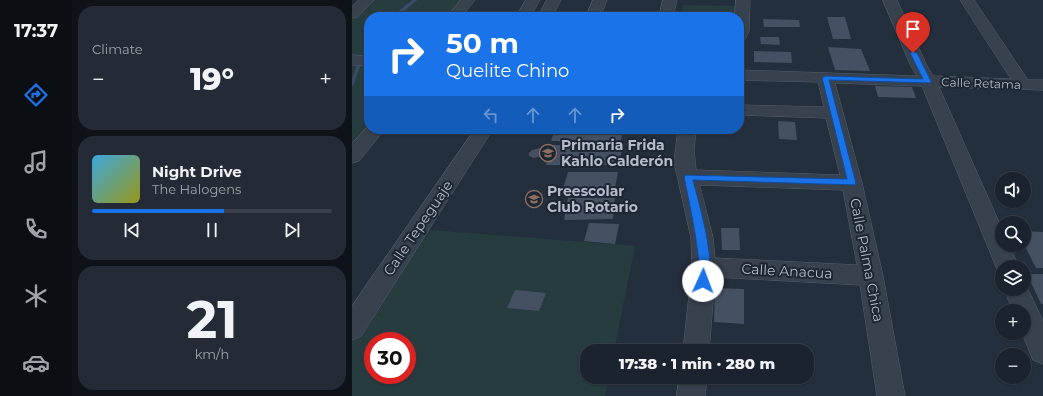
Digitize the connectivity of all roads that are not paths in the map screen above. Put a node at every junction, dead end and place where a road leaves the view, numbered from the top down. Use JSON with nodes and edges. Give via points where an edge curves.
{"nodes":[{"id":1,"x":367,"y":0,"type":"edge"},
{"id":2,"x":468,"y":0,"type":"edge"},
{"id":3,"x":533,"y":0,"type":"edge"},
{"id":4,"x":554,"y":0,"type":"edge"},
{"id":5,"x":600,"y":0,"type":"edge"},
{"id":6,"x":670,"y":0,"type":"edge"},
{"id":7,"x":743,"y":0,"type":"edge"},
{"id":8,"x":890,"y":0,"type":"edge"},
{"id":9,"x":967,"y":0,"type":"edge"},
{"id":10,"x":458,"y":12,"type":"edge"},
{"id":11,"x":526,"y":12,"type":"edge"},
{"id":12,"x":548,"y":12,"type":"edge"},
{"id":13,"x":595,"y":12,"type":"edge"},
{"id":14,"x":667,"y":12,"type":"edge"},
{"id":15,"x":743,"y":12,"type":"edge"},
{"id":16,"x":352,"y":14,"type":"edge"},
{"id":17,"x":352,"y":60,"type":"edge"},
{"id":18,"x":364,"y":60,"type":"edge"},
{"id":19,"x":744,"y":75,"type":"edge"},
{"id":20,"x":825,"y":78,"type":"junction"},
{"id":21,"x":928,"y":81,"type":"junction"},
{"id":22,"x":1033,"y":85,"type":"edge"},
{"id":23,"x":1043,"y":102,"type":"edge"},
{"id":24,"x":744,"y":110,"type":"edge"},
{"id":25,"x":834,"y":112,"type":"junction"},
{"id":26,"x":372,"y":134,"type":"edge"},
{"id":27,"x":481,"y":134,"type":"edge"},
{"id":28,"x":686,"y":134,"type":"edge"},
{"id":29,"x":352,"y":156,"type":"edge"},
{"id":30,"x":688,"y":177,"type":"junction"},
{"id":31,"x":852,"y":183,"type":"junction"},
{"id":32,"x":1004,"y":260,"type":"edge"},
{"id":33,"x":704,"y":267,"type":"junction"},
{"id":34,"x":870,"y":276,"type":"junction"},
{"id":35,"x":1019,"y":296,"type":"edge"},
{"id":36,"x":352,"y":328,"type":"edge"},
{"id":37,"x":697,"y":344,"type":"edge"},
{"id":38,"x":1043,"y":351,"type":"edge"},
{"id":39,"x":692,"y":384,"type":"edge"},
{"id":40,"x":691,"y":396,"type":"edge"},
{"id":41,"x":891,"y":396,"type":"edge"}],
"edges":[{"from":1,"to":16,"type":"street"},
{"from":2,"to":10,"type":"street"},
{"from":3,"to":11,"type":"street"},
{"from":4,"to":12,"type":"street"},
{"from":5,"to":13,"type":"street"},
{"from":6,"to":14,"type":"street"},
{"from":7,"to":15,"type":"street"},
{"from":8,"to":21,"type":"street"},
{"from":9,"to":22,"type":"street"},
{"from":17,"to":18,"type":"street"},
{"from":19,"to":20,"type":"street","name":"Calle Retama"},
{"from":20,"to":21,"type":"street","name":"Calle Retama"},
{"from":20,"to":25,"type":"street","name":"Calle Palma Chica"},
{"from":21,"to":22,"type":"street","name":"Calle Retama"},
{"from":21,"to":32,"type":"street"},
{"from":22,"to":23,"type":"street"},
{"from":24,"to":25,"type":"street"},
{"from":25,"to":31,"type":"street","name":"Calle Palma Chica"},
{"from":26,"to":29,"type":"street"},
{"from":27,"to":36,"type":"street","name":"Calle Tepeguaje"},
{"from":28,"to":30,"type":"street","via":[[684,150]]},
{"from":30,"to":31,"type":"street"},
{"from":30,"to":33,"type":"street","via":[[702,238]]},
{"from":31,"to":34,"type":"street","name":"Calle Palma Chica"},
{"from":33,"to":34,"type":"street","name":"Calle Anacua"},
{"from":33,"to":37,"type":"street"},
{"from":34,"to":41,"type":"street","name":"Calle Palma Chica"},
{"from":35,"to":38,"type":"street"},
{"from":39,"to":40,"type":"street"}]}
